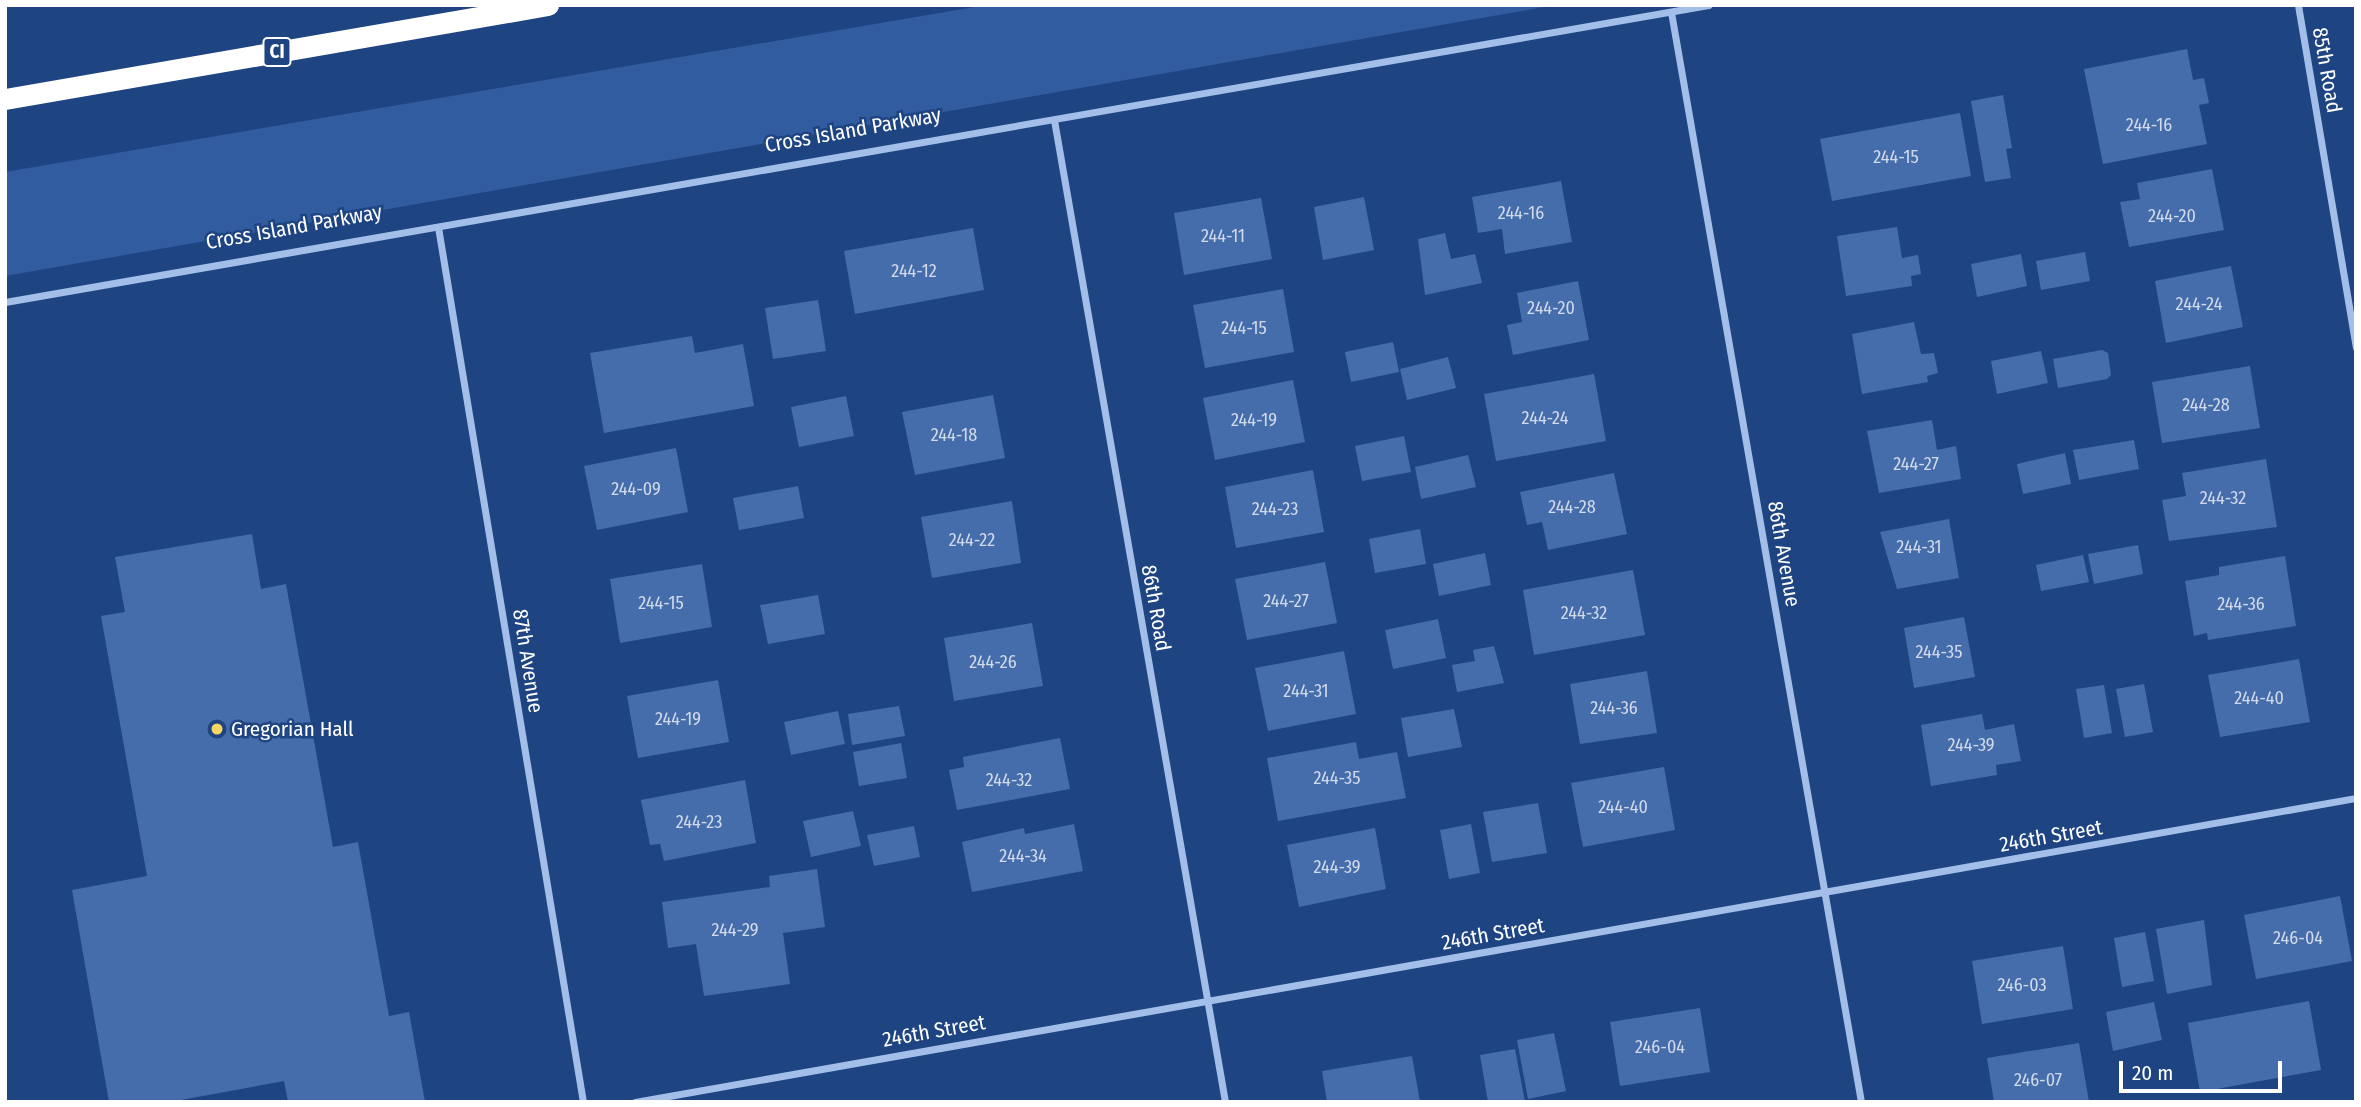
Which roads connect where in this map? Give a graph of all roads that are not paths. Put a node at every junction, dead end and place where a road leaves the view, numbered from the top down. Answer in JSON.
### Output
{"nodes":[{"id":1,"x":548,"y":5,"type":"edge"},
{"id":2,"x":1708,"y":5,"type":"edge"},
{"id":3,"x":2298,"y":5,"type":"edge"},
{"id":4,"x":1671,"y":12,"type":"junction"},
{"id":5,"x":5,"y":99,"type":"edge"},
{"id":6,"x":1054,"y":120,"type":"junction"},
{"id":7,"x":438,"y":227,"type":"junction"},
{"id":8,"x":5,"y":302,"type":"edge"},
{"id":9,"x":2356,"y":347,"type":"edge"},
{"id":10,"x":2356,"y":798,"type":"edge"},
{"id":11,"x":1825,"y":894,"type":"junction"},
{"id":12,"x":1206,"y":1000,"type":"junction"},
{"id":13,"x":583,"y":1102,"type":"edge"},
{"id":14,"x":635,"y":1102,"type":"edge"},
{"id":15,"x":1225,"y":1102,"type":"edge"},
{"id":16,"x":1861,"y":1102,"type":"edge"}],
"edges":[{"from":1,"to":5,"type":"highway","number":"CI"},
{"from":2,"to":4,"type":"street","name":"Cross Island Parkway"},
{"from":3,"to":9,"type":"street","name":"85th Road"},
{"from":4,"to":6,"type":"street","name":"Cross Island Parkway"},
{"from":4,"to":11,"type":"street","name":"86th Avenue"},
{"from":6,"to":7,"type":"street","name":"Cross Island Parkway"},
{"from":6,"to":12,"type":"street","name":"86th Road"},
{"from":7,"to":8,"type":"street","name":"Cross Island Parkway"},
{"from":7,"to":13,"type":"street","name":"87th Avenue"},
{"from":10,"to":11,"type":"street","name":"246th Street"},
{"from":11,"to":12,"type":"street","name":"246th Street"},
{"from":11,"to":16,"type":"street","name":"86th Avenue"},
{"from":12,"to":14,"type":"street","name":"246th Street"},
{"from":12,"to":15,"type":"street","name":"86th Road"}]}
